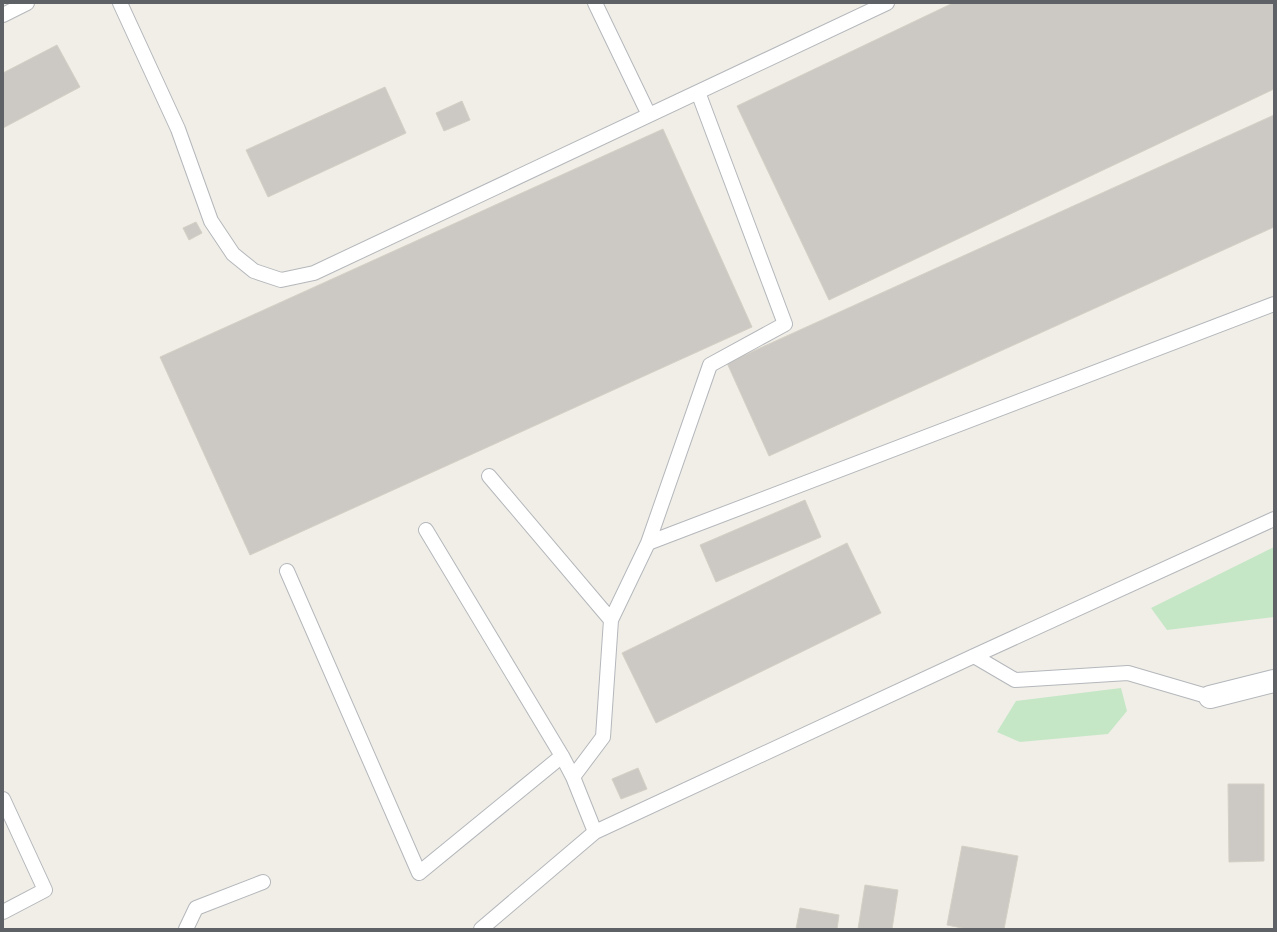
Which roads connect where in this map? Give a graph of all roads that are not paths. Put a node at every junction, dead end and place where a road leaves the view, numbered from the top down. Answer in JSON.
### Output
{"nodes":[{"id":1,"x":27,"y":3,"type":"edge"},
{"id":2,"x":120,"y":3,"type":"edge"},
{"id":3,"x":595,"y":3,"type":"edge"},
{"id":4,"x":887,"y":3,"type":"edge"},
{"id":5,"x":3,"y":15,"type":"edge"},
{"id":6,"x":698,"y":92,"type":"junction"},
{"id":7,"x":649,"y":115,"type":"junction"},
{"id":8,"x":1274,"y":304,"type":"edge"},
{"id":9,"x":489,"y":476,"type":"dead end"},
{"id":10,"x":1274,"y":519,"type":"edge"},
{"id":11,"x":426,"y":530,"type":"dead end"},
{"id":12,"x":648,"y":543,"type":"junction"},
{"id":13,"x":286,"y":571,"type":"dead end"},
{"id":14,"x":611,"y":620,"type":"junction"},
{"id":15,"x":974,"y":656,"type":"junction"},
{"id":16,"x":1274,"y":681,"type":"edge"},
{"id":17,"x":1210,"y":697,"type":"joint"},
{"id":18,"x":562,"y":756,"type":"junction"},
{"id":19,"x":573,"y":776,"type":"junction"},
{"id":20,"x":3,"y":799,"type":"edge"},
{"id":21,"x":595,"y":832,"type":"junction"},
{"id":22,"x":263,"y":882,"type":"dead end"},
{"id":23,"x":3,"y":912,"type":"edge"},
{"id":24,"x":186,"y":929,"type":"edge"},
{"id":25,"x":481,"y":929,"type":"edge"}],
"edges":[{"from":1,"to":5,"type":"lane"},
{"from":2,"to":7,"type":"lane"},
{"from":3,"to":7,"type":"lane"},
{"from":4,"to":6,"type":"lane"},
{"from":6,"to":7,"type":"lane"},
{"from":6,"to":12,"type":"lane"},
{"from":8,"to":12,"type":"lane"},
{"from":9,"to":14,"type":"lane"},
{"from":10,"to":15,"type":"lane"},
{"from":11,"to":18,"type":"lane"},
{"from":12,"to":14,"type":"lane"},
{"from":13,"to":18,"type":"lane"},
{"from":14,"to":19,"type":"lane"},
{"from":15,"to":17,"type":"lane"},
{"from":15,"to":21,"type":"lane"},
{"from":16,"to":17,"type":"street"},
{"from":18,"to":19,"type":"lane"},
{"from":19,"to":21,"type":"lane"},
{"from":20,"to":23,"type":"lane"},
{"from":21,"to":25,"type":"lane"},
{"from":22,"to":24,"type":"lane"}]}
